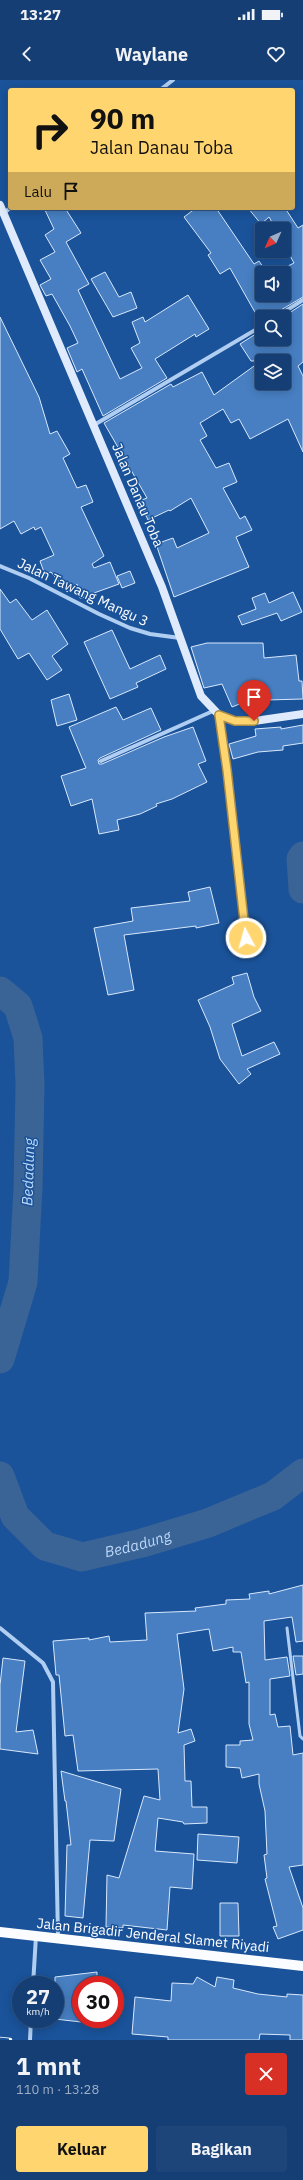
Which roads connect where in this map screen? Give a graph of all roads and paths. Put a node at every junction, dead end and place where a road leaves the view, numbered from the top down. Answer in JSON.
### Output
{"nodes":[{"id":1,"x":173,"y":80,"type":"edge"},
{"id":2,"x":163,"y":88,"type":"edge"},
{"id":3,"x":0,"y":205,"type":"edge"},
{"id":4,"x":7,"y":210,"type":"edge"},
{"id":5,"x":303,"y":300,"type":"edge"},
{"id":6,"x":287,"y":310,"type":"edge"},
{"id":7,"x":255,"y":330,"type":"edge"},
{"id":8,"x":94,"y":425,"type":"junction"},
{"id":9,"x":0,"y":566,"type":"edge"},
{"id":10,"x":181,"y":638,"type":"junction"},
{"id":11,"x":216,"y":713,"type":"junction"},
{"id":12,"x":303,"y":714,"type":"edge"},
{"id":13,"x":101,"y":761,"type":"dead end"},
{"id":14,"x":246,"y":938,"type":"dead end"},
{"id":15,"x":0,"y":1628,"type":"edge"},
{"id":16,"x":288,"y":1628,"type":"dead end"},
{"id":17,"x":303,"y":1738,"type":"edge"},
{"id":18,"x":0,"y":1932,"type":"edge"},
{"id":19,"x":36,"y":1936,"type":"junction"},
{"id":20,"x":58,"y":1938,"type":"junction"},
{"id":21,"x":303,"y":1966,"type":"edge"},
{"id":22,"x":34,"y":1976,"type":"edge"},
{"id":23,"x":31,"y":2028,"type":"edge"},
{"id":24,"x":30,"y":2040,"type":"edge"}],
"edges":[{"from":1,"to":2,"type":"street"},
{"from":3,"to":4,"type":"main road","name":"Jalan Danau Toba"},
{"from":4,"to":8,"type":"main road","name":"Jalan Danau Toba"},
{"from":5,"to":6,"type":"street"},
{"from":7,"to":8,"type":"street"},
{"from":8,"to":10,"type":"main road","name":"Jalan Danau Toba"},
{"from":9,"to":10,"type":"street","name":"Jalan Tawang Mangu 3"},
{"from":10,"to":11,"type":"main road","name":"Jalan Danau Toba"},
{"from":11,"to":12,"type":"main road"},
{"from":11,"to":13,"type":"street"},
{"from":11,"to":14,"type":"street"},
{"from":15,"to":20,"type":"street"},
{"from":16,"to":17,"type":"lane"},
{"from":18,"to":19,"type":"main road","name":"Jalan Brigadir Jenderal Slamet Riyadi"},
{"from":19,"to":20,"type":"main road","name":"Jalan Brigadir Jenderal Slamet Riyadi"},
{"from":19,"to":22,"type":"street"},
{"from":20,"to":21,"type":"main road","name":"Jalan Brigadir Jenderal Slamet Riyadi"},
{"from":23,"to":24,"type":"street"}]}
